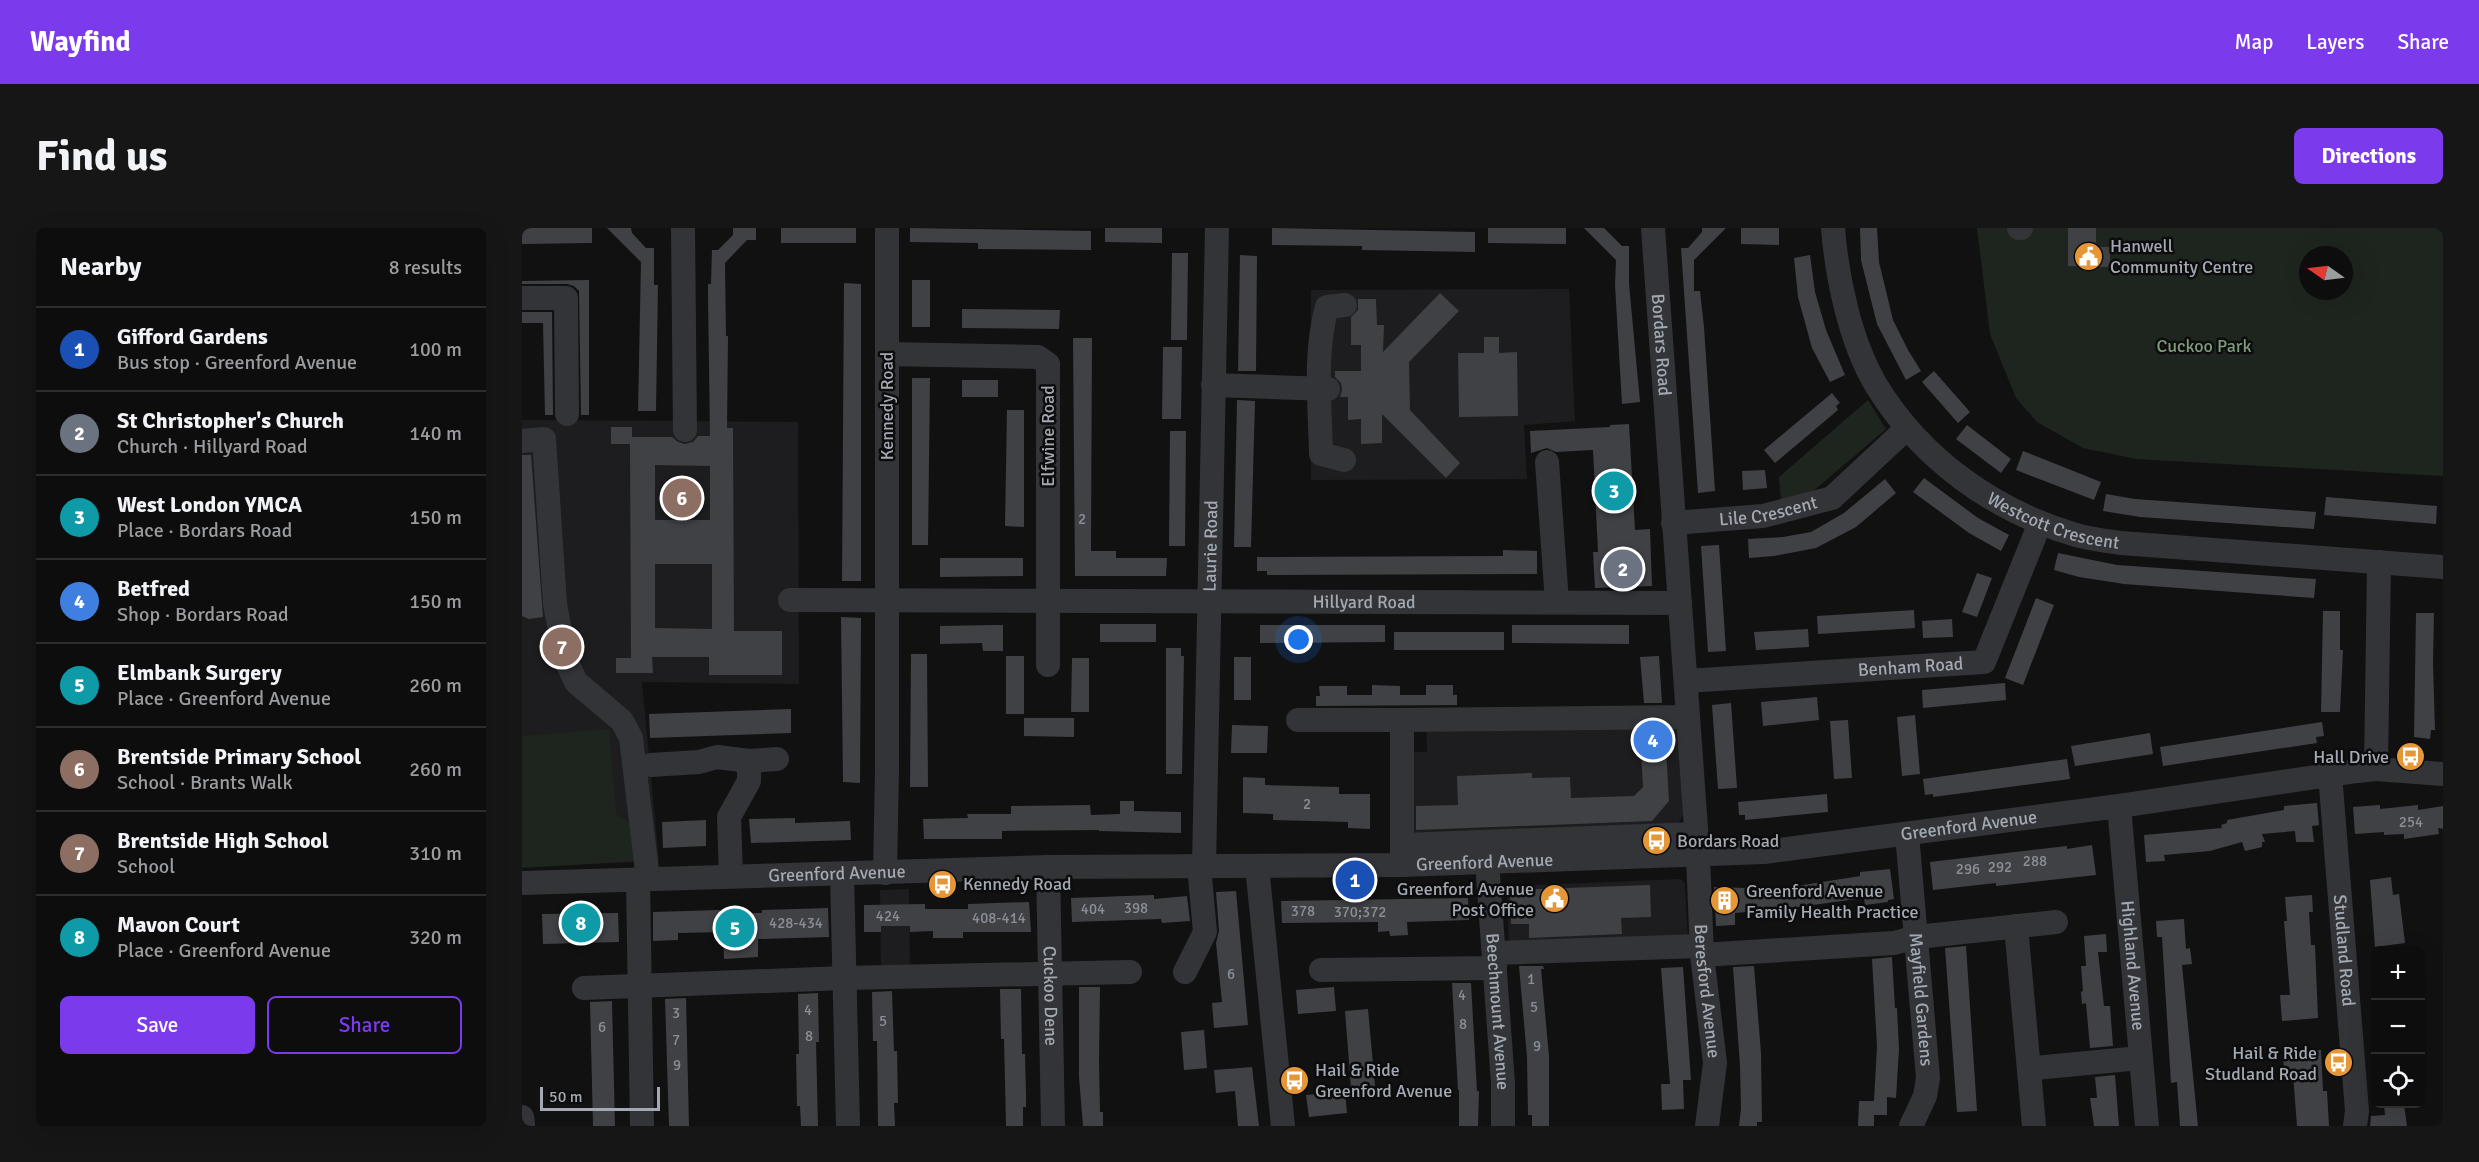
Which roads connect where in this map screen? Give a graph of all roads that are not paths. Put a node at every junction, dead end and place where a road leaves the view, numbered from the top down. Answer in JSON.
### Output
{"nodes":[{"id":1,"x":682,"y":228,"type":"edge"},
{"id":2,"x":887,"y":228,"type":"edge"},
{"id":3,"x":1217,"y":228,"type":"edge"},
{"id":4,"x":1653,"y":228,"type":"edge"},
{"id":5,"x":1833,"y":228,"type":"edge"},
{"id":6,"x":522,"y":298,"type":"edge"},
{"id":7,"x":1345,"y":305,"type":"dead end"},
{"id":8,"x":887,"y":354,"type":"junction"},
{"id":9,"x":1214,"y":385,"type":"junction"},
{"id":10,"x":1324,"y":389,"type":"junction"},
{"id":11,"x":567,"y":414,"type":"dead end"},
{"id":12,"x":685,"y":421,"type":"dead end"},
{"id":13,"x":1906,"y":429,"type":"junction"},
{"id":14,"x":522,"y":441,"type":"edge"},
{"id":15,"x":1344,"y":460,"type":"dead end"},
{"id":16,"x":1547,"y":462,"type":"dead end"},
{"id":17,"x":1673,"y":523,"type":"junction"},
{"id":18,"x":2040,"y":523,"type":"junction"},
{"id":19,"x":2379,"y":562,"type":"junction"},
{"id":20,"x":2443,"y":567,"type":"edge"},
{"id":21,"x":790,"y":600,"type":"dead end"},
{"id":22,"x":887,"y":600,"type":"junction"},
{"id":23,"x":1049,"y":601,"type":"junction"},
{"id":24,"x":1209,"y":601,"type":"junction"},
{"id":25,"x":1557,"y":603,"type":"junction"},
{"id":26,"x":1680,"y":603,"type":"junction"},
{"id":27,"x":1048,"y":665,"type":"dead end"},
{"id":28,"x":1686,"y":681,"type":"junction"},
{"id":29,"x":1688,"y":717,"type":"junction"},
{"id":30,"x":1298,"y":720,"type":"dead end"},
{"id":31,"x":1402,"y":720,"type":"junction"},
{"id":32,"x":777,"y":759,"type":"dead end"},
{"id":33,"x":749,"y":761,"type":"junction"},
{"id":34,"x":651,"y":765,"type":"dead end"},
{"id":35,"x":2376,"y":770,"type":"junction"},
{"id":36,"x":2330,"y":774,"type":"junction"},
{"id":37,"x":2443,"y":774,"type":"edge"},
{"id":38,"x":2119,"y":806,"type":"junction"},
{"id":39,"x":1907,"y":834,"type":"junction"},
{"id":40,"x":1697,"y":845,"type":"junction"},
{"id":41,"x":1402,"y":855,"type":"junction"},
{"id":42,"x":1487,"y":862,"type":"junction"},
{"id":43,"x":1202,"y":866,"type":"junction"},
{"id":44,"x":1257,"y":866,"type":"junction"},
{"id":45,"x":1048,"y":867,"type":"junction"},
{"id":46,"x":885,"y":873,"type":"junction"},
{"id":47,"x":842,"y":874,"type":"junction"},
{"id":48,"x":731,"y":876,"type":"junction"},
{"id":49,"x":643,"y":879,"type":"junction"},
{"id":50,"x":522,"y":883,"type":"edge"},
{"id":51,"x":2056,"y":922,"type":"dead end"},
{"id":52,"x":2016,"y":926,"type":"junction"},
{"id":53,"x":1917,"y":938,"type":"junction"},
{"id":54,"x":1701,"y":951,"type":"junction"},
{"id":55,"x":1495,"y":960,"type":"junction"},
{"id":56,"x":1321,"y":970,"type":"dead end"},
{"id":57,"x":1130,"y":972,"type":"dead end"},
{"id":58,"x":1185,"y":972,"type":"dead end"},
{"id":59,"x":1050,"y":974,"type":"junction"},
{"id":60,"x":844,"y":978,"type":"junction"},
{"id":61,"x":639,"y":987,"type":"junction"},
{"id":62,"x":584,"y":988,"type":"dead end"},
{"id":63,"x":2140,"y":1058,"type":"junction"},
{"id":64,"x":2035,"y":1068,"type":"dead end"},
{"id":65,"x":522,"y":1117,"type":"edge"},
{"id":66,"x":523,"y":1124,"type":"edge"},
{"id":67,"x":642,"y":1126,"type":"edge"},
{"id":68,"x":848,"y":1126,"type":"edge"},
{"id":69,"x":1053,"y":1126,"type":"edge"},
{"id":70,"x":1283,"y":1126,"type":"edge"},
{"id":71,"x":1503,"y":1126,"type":"edge"},
{"id":72,"x":1707,"y":1126,"type":"edge"},
{"id":73,"x":1911,"y":1126,"type":"edge"},
{"id":74,"x":2034,"y":1126,"type":"edge"},
{"id":75,"x":2147,"y":1126,"type":"edge"},
{"id":76,"x":2355,"y":1126,"type":"edge"}],
"edges":[{"from":1,"to":12,"type":"street"},
{"from":2,"to":8,"type":"street","name":"Kennedy Road"},
{"from":3,"to":9,"type":"street","name":"Laurie Road"},
{"from":4,"to":17,"type":"street","name":"Bordars Road"},
{"from":5,"to":13,"type":"street","name":"Westcott Crescent"},
{"from":6,"to":11,"type":"street"},
{"from":7,"to":10,"type":"street"},
{"from":8,"to":22,"type":"street","name":"Kennedy Road"},
{"from":8,"to":23,"type":"street","name":"Elfwine Road"},
{"from":9,"to":10,"type":"street"},
{"from":9,"to":24,"type":"street","name":"Laurie Road"},
{"from":10,"to":15,"type":"street"},
{"from":13,"to":17,"type":"street","name":"Lile Crescent"},
{"from":13,"to":18,"type":"street","name":"Westcott Crescent"},
{"from":14,"to":49,"type":"street"},
{"from":16,"to":25,"type":"street"},
{"from":17,"to":26,"type":"street","name":"Bordars Road"},
{"from":18,"to":19,"type":"street","name":"Westcott Crescent"},
{"from":18,"to":28,"type":"street","name":"Benham Road"},
{"from":19,"to":20,"type":"street","name":"Westcott Crescent"},
{"from":19,"to":35,"type":"street"},
{"from":21,"to":22,"type":"street","name":"Hillyard Road"},
{"from":22,"to":23,"type":"street","name":"Hillyard Road"},
{"from":22,"to":46,"type":"street","name":"Kennedy Road"},
{"from":23,"to":24,"type":"street","name":"Hillyard Road"},
{"from":23,"to":27,"type":"street"},
{"from":24,"to":25,"type":"street","name":"Hillyard Road"},
{"from":24,"to":43,"type":"street","name":"Laurie Road"},
{"from":25,"to":26,"type":"street","name":"Hillyard Road"},
{"from":26,"to":28,"type":"street","name":"Bordars Road"},
{"from":28,"to":29,"type":"street","name":"Bordars Road"},
{"from":29,"to":31,"type":"street"},
{"from":29,"to":40,"type":"street","name":"Bordars Road"},
{"from":30,"to":31,"type":"street"},
{"from":31,"to":41,"type":"street"},
{"from":32,"to":33,"type":"street"},
{"from":33,"to":34,"type":"street"},
{"from":33,"to":48,"type":"street"},
{"from":35,"to":36,"type":"street","name":"Greenford Avenue"},
{"from":35,"to":37,"type":"street","name":"Greenford Avenue"},
{"from":36,"to":38,"type":"street","name":"Greenford Avenue"},
{"from":36,"to":76,"type":"street","name":"Studland Road"},
{"from":38,"to":39,"type":"street","name":"Greenford Avenue"},
{"from":38,"to":63,"type":"street","name":"Highland Avenue"},
{"from":39,"to":40,"type":"street","name":"Greenford Avenue"},
{"from":39,"to":53,"type":"street","name":"Mayfield Gardens"},
{"from":40,"to":41,"type":"street"},
{"from":40,"to":42,"type":"street","name":"Greenford Avenue"},
{"from":40,"to":54,"type":"street","name":"Beresford Avenue"},
{"from":41,"to":42,"type":"street","name":"Greenford Avenue"},
{"from":41,"to":44,"type":"street","name":"Greenford Avenue"},
{"from":42,"to":55,"type":"street","name":"Beechmount Avenue"},
{"from":43,"to":44,"type":"street","name":"Greenford Avenue"},
{"from":43,"to":45,"type":"street","name":"Greenford Avenue"},
{"from":43,"to":58,"type":"street","name":"Laurie Road"},
{"from":44,"to":70,"type":"street"},
{"from":45,"to":46,"type":"street","name":"Greenford Avenue"},
{"from":45,"to":59,"type":"street","name":"Cuckoo Dene"},
{"from":46,"to":47,"type":"street","name":"Greenford Avenue"},
{"from":47,"to":48,"type":"street","name":"Greenford Avenue"},
{"from":47,"to":60,"type":"street"},
{"from":48,"to":49,"type":"street","name":"Greenford Avenue"},
{"from":49,"to":50,"type":"street","name":"Greenford Avenue"},
{"from":49,"to":61,"type":"street"},
{"from":51,"to":52,"type":"street"},
{"from":52,"to":53,"type":"street"},
{"from":52,"to":74,"type":"street"},
{"from":53,"to":54,"type":"street"},
{"from":53,"to":73,"type":"street","name":"Mayfield Gardens"},
{"from":54,"to":55,"type":"street"},
{"from":54,"to":72,"type":"street","name":"Beresford Avenue"},
{"from":55,"to":56,"type":"street"},
{"from":55,"to":71,"type":"street","name":"Beechmount Avenue"},
{"from":57,"to":59,"type":"street"},
{"from":59,"to":60,"type":"street"},
{"from":59,"to":69,"type":"street","name":"Cuckoo Dene"},
{"from":60,"to":61,"type":"street"},
{"from":60,"to":68,"type":"street"},
{"from":61,"to":62,"type":"street"},
{"from":61,"to":67,"type":"street"},
{"from":63,"to":64,"type":"street"},
{"from":63,"to":75,"type":"street","name":"Highland Avenue"},
{"from":65,"to":66,"type":"street"}]}
